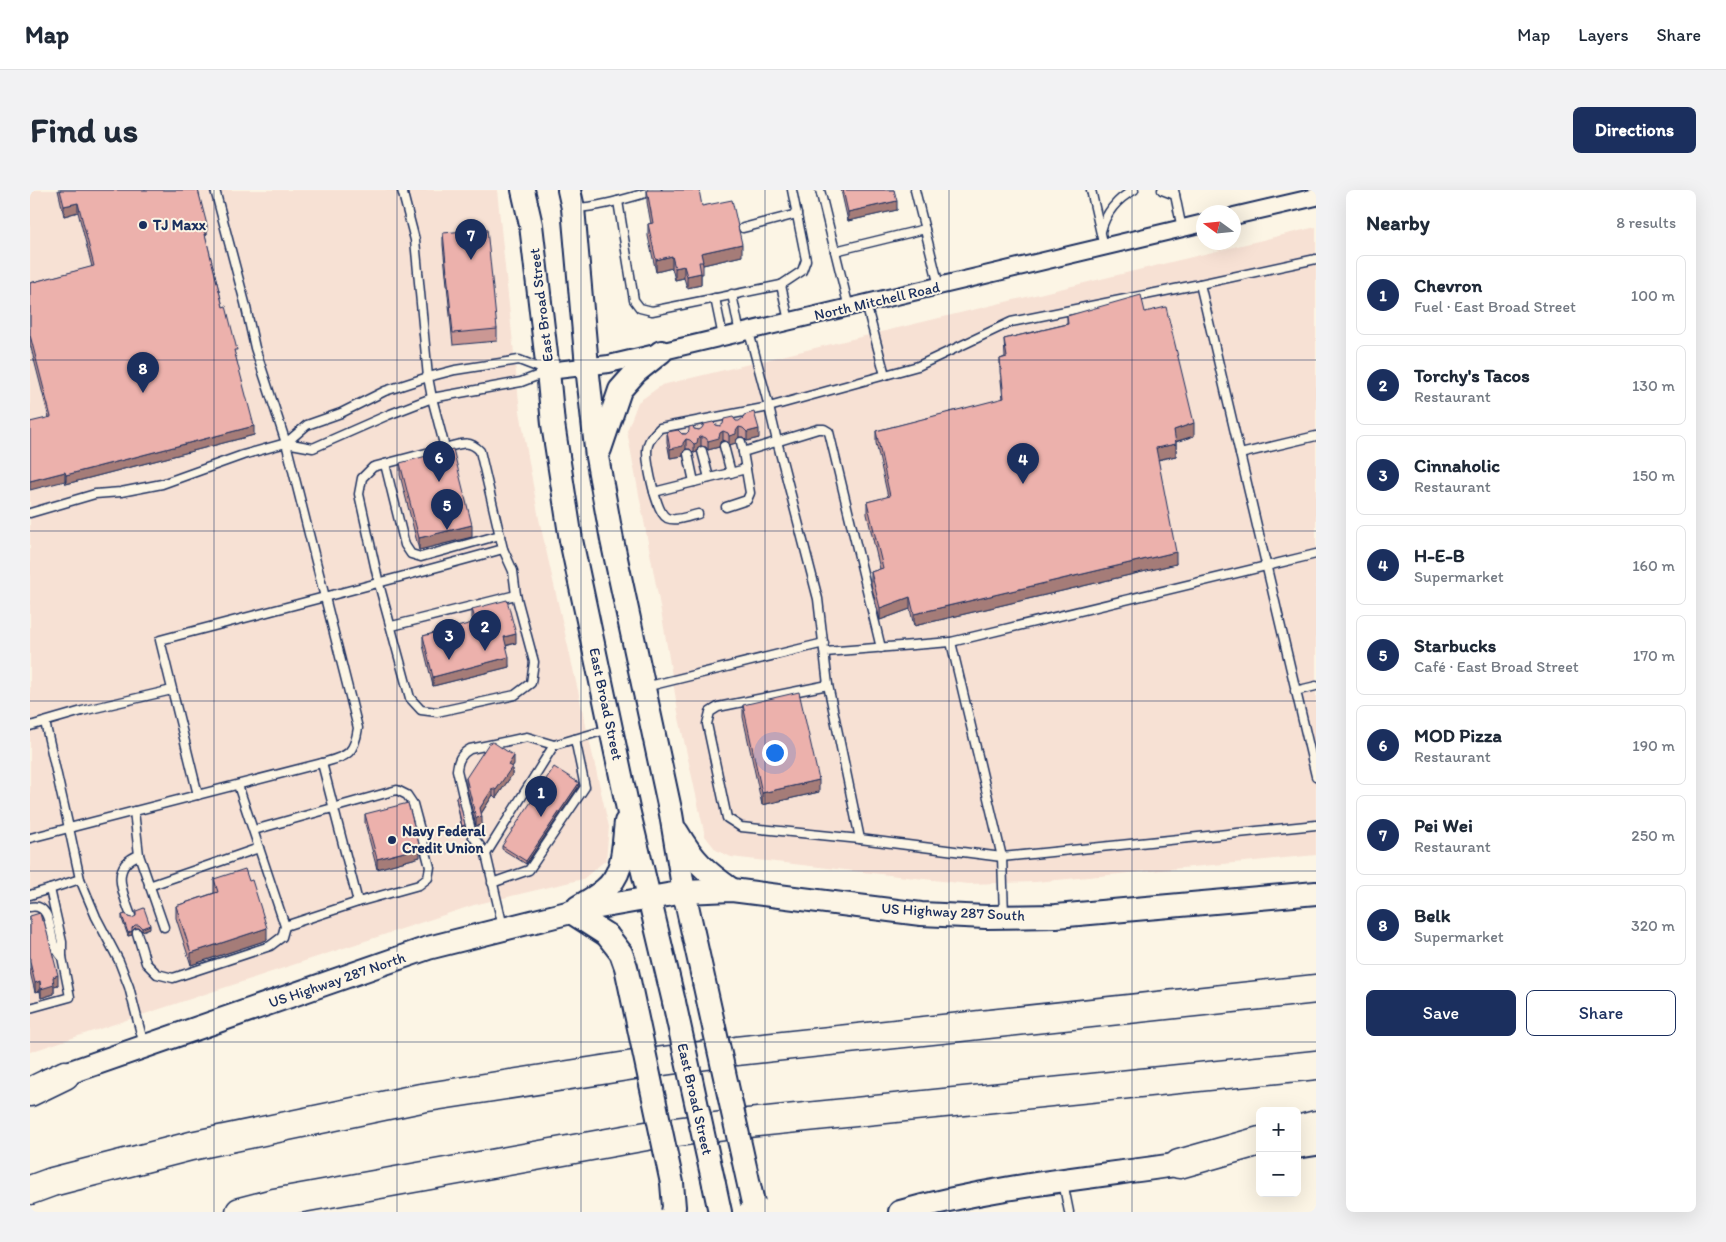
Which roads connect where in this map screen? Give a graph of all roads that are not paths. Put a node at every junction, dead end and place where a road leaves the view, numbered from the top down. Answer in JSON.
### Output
{"nodes":[{"id":1,"x":215,"y":190,"type":"edge"},
{"id":2,"x":402,"y":190,"type":"edge"},
{"id":3,"x":523,"y":190,"type":"edge"},
{"id":4,"x":657,"y":190,"type":"edge"},
{"id":5,"x":792,"y":190,"type":"edge"},
{"id":6,"x":820,"y":190,"type":"edge"},
{"id":7,"x":916,"y":190,"type":"edge"},
{"id":8,"x":1091,"y":190,"type":"edge"},
{"id":9,"x":1134,"y":190,"type":"edge"},
{"id":10,"x":1162,"y":190,"type":"edge"},
{"id":11,"x":638,"y":192,"type":"edge"},
{"id":12,"x":1175,"y":192,"type":"edge"},
{"id":13,"x":1316,"y":196,"type":"edge"},
{"id":14,"x":571,"y":199,"type":"edge"},
{"id":15,"x":618,"y":201,"type":"junction"},
{"id":16,"x":797,"y":214,"type":"junction"},
{"id":17,"x":1241,"y":214,"type":"edge"},
{"id":18,"x":1196,"y":226,"type":"edge"},
{"id":19,"x":744,"y":228,"type":"dead end"},
{"id":20,"x":925,"y":229,"type":"junction"},
{"id":21,"x":1182,"y":229,"type":"junction"},
{"id":22,"x":1102,"y":240,"type":"junction"},
{"id":23,"x":835,"y":252,"type":"junction"},
{"id":24,"x":1316,"y":259,"type":"edge"},
{"id":25,"x":1200,"y":284,"type":"junction"},
{"id":26,"x":781,"y":285,"type":"junction"},
{"id":27,"x":939,"y":286,"type":"junction"},
{"id":28,"x":732,"y":294,"type":"junction"},
{"id":29,"x":715,"y":298,"type":"junction"},
{"id":30,"x":866,"y":304,"type":"junction"},
{"id":31,"x":849,"y":308,"type":"junction"},
{"id":32,"x":789,"y":322,"type":"junction"},
{"id":33,"x":744,"y":333,"type":"junction"},
{"id":34,"x":723,"y":338,"type":"junction"},
{"id":35,"x":661,"y":352,"type":"junction"},
{"id":36,"x":586,"y":366,"type":"junction"},
{"id":37,"x":548,"y":371,"type":"junction"},
{"id":38,"x":885,"y":375,"type":"junction"},
{"id":39,"x":428,"y":378,"type":"junction"},
{"id":40,"x":432,"y":398,"type":"junction"},
{"id":41,"x":769,"y":407,"type":"junction"},
{"id":42,"x":1316,"y":436,"type":"edge"},
{"id":43,"x":776,"y":441,"type":"junction"},
{"id":44,"x":741,"y":442,"type":"dead end"},
{"id":45,"x":286,"y":443,"type":"junction"},
{"id":46,"x":724,"y":446,"type":"dead end"},
{"id":47,"x":445,"y":448,"type":"junction"},
{"id":48,"x":702,"y":451,"type":"dead end"},
{"id":49,"x":743,"y":452,"type":"junction"},
{"id":50,"x":688,"y":454,"type":"dead end"},
{"id":51,"x":1240,"y":454,"type":"junction"},
{"id":52,"x":597,"y":457,"type":"junction"},
{"id":53,"x":385,"y":464,"type":"junction"},
{"id":54,"x":746,"y":469,"type":"junction"},
{"id":55,"x":731,"y":473,"type":"junction"},
{"id":56,"x":710,"y":478,"type":"junction"},
{"id":57,"x":694,"y":482,"type":"junction"},
{"id":58,"x":654,"y":492,"type":"junction"},
{"id":59,"x":726,"y":507,"type":"dead end"},
{"id":60,"x":30,"y":513,"type":"edge"},
{"id":61,"x":698,"y":514,"type":"dead end"},
{"id":62,"x":500,"y":535,"type":"junction"},
{"id":63,"x":504,"y":549,"type":"junction"},
{"id":64,"x":1316,"y":554,"type":"edge"},
{"id":65,"x":1266,"y":565,"type":"junction"},
{"id":66,"x":379,"y":584,"type":"junction"},
{"id":67,"x":516,"y":595,"type":"junction"},
{"id":68,"x":326,"y":596,"type":"junction"},
{"id":69,"x":392,"y":626,"type":"junction"},
{"id":70,"x":951,"y":642,"type":"junction"},
{"id":71,"x":824,"y":643,"type":"junction"},
{"id":72,"x":881,"y":648,"type":"junction"},
{"id":73,"x":825,"y":652,"type":"junction"},
{"id":74,"x":828,"y":685,"type":"junction"},
{"id":75,"x":1316,"y":686,"type":"edge"},
{"id":76,"x":644,"y":687,"type":"junction"},
{"id":77,"x":172,"y":690,"type":"junction"},
{"id":78,"x":1295,"y":691,"type":"junction"},
{"id":79,"x":44,"y":722,"type":"junction"},
{"id":80,"x":30,"y":726,"type":"edge"},
{"id":81,"x":612,"y":729,"type":"junction"},
{"id":82,"x":575,"y":739,"type":"junction"},
{"id":83,"x":554,"y":745,"type":"junction"},
{"id":84,"x":322,"y":763,"type":"junction"},
{"id":85,"x":1316,"y":776,"type":"edge"},
{"id":86,"x":238,"y":785,"type":"junction"},
{"id":87,"x":198,"y":795,"type":"junction"},
{"id":88,"x":334,"y":807,"type":"junction"},
{"id":89,"x":628,"y":808,"type":"junction"},
{"id":90,"x":134,"y":812,"type":"junction"},
{"id":91,"x":672,"y":824,"type":"junction"},
{"id":92,"x":1316,"y":825,"type":"edge"},
{"id":93,"x":70,"y":828,"type":"junction"},
{"id":94,"x":254,"y":830,"type":"junction"},
{"id":95,"x":30,"y":838,"type":"edge"},
{"id":96,"x":860,"y":840,"type":"junction"},
{"id":97,"x":259,"y":848,"type":"junction"},
{"id":98,"x":139,"y":854,"type":"junction"},
{"id":99,"x":486,"y":854,"type":"junction"},
{"id":100,"x":1002,"y":858,"type":"junction"},
{"id":101,"x":80,"y":880,"type":"junction"},
{"id":102,"x":492,"y":882,"type":"junction"},
{"id":103,"x":149,"y":886,"type":"junction"},
{"id":104,"x":50,"y":889,"type":"junction"},
{"id":105,"x":732,"y":890,"type":"junction"},
{"id":106,"x":684,"y":892,"type":"junction"},
{"id":107,"x":1316,"y":893,"type":"edge"},
{"id":108,"x":30,"y":895,"type":"edge"},
{"id":109,"x":650,"y":899,"type":"junction"},
{"id":110,"x":358,"y":902,"type":"junction"},
{"id":111,"x":30,"y":907,"type":"edge"},
{"id":112,"x":571,"y":912,"type":"junction"},
{"id":113,"x":131,"y":916,"type":"edge"},
{"id":114,"x":1004,"y":917,"type":"junction"},
{"id":115,"x":285,"y":926,"type":"junction"},
{"id":116,"x":164,"y":927,"type":"dead end"},
{"id":117,"x":504,"y":929,"type":"junction"},
{"id":118,"x":137,"y":933,"type":"dead end"},
{"id":119,"x":62,"y":957,"type":"junction"},
{"id":120,"x":1316,"y":989,"type":"edge"},
{"id":121,"x":30,"y":1008,"type":"edge"},
{"id":122,"x":145,"y":1047,"type":"junction"},
{"id":123,"x":1316,"y":1065,"type":"edge"},
{"id":124,"x":65,"y":1075,"type":"junction"},
{"id":125,"x":30,"y":1086,"type":"edge"},
{"id":126,"x":30,"y":1092,"type":"edge"},
{"id":127,"x":1316,"y":1125,"type":"edge"},
{"id":128,"x":1301,"y":1129,"type":"edge"},
{"id":129,"x":1256,"y":1142,"type":"edge"},
{"id":130,"x":1316,"y":1144,"type":"edge"},
{"id":131,"x":1301,"y":1146,"type":"edge"},
{"id":132,"x":1256,"y":1153,"type":"edge"},
{"id":133,"x":1179,"y":1164,"type":"junction"},
{"id":134,"x":1062,"y":1180,"type":"junction"},
{"id":135,"x":30,"y":1190,"type":"edge"},
{"id":136,"x":754,"y":1208,"type":"edge"},
{"id":137,"x":240,"y":1212,"type":"edge"},
{"id":138,"x":673,"y":1212,"type":"edge"},
{"id":139,"x":720,"y":1212,"type":"edge"},
{"id":140,"x":900,"y":1212,"type":"edge"},
{"id":141,"x":1069,"y":1212,"type":"edge"}],
"edges":[{"from":1,"to":45,"type":"lane"},
{"from":2,"to":39,"type":"lane"},
{"from":3,"to":37,"type":"main road","name":"East Broad Street"},
{"from":4,"to":11,"type":"lane"},
{"from":5,"to":16,"type":"lane"},
{"from":6,"to":23,"type":"lane"},
{"from":7,"to":20,"type":"lane"},
{"from":8,"to":22,"type":"lane"},
{"from":9,"to":22,"type":"lane"},
{"from":10,"to":12,"type":"lane"},
{"from":11,"to":15,"type":"lane"},
{"from":12,"to":21,"type":"lane"},
{"from":13,"to":17,"type":"street"},
{"from":14,"to":15,"type":"lane"},
{"from":14,"to":36,"type":"main road"},
{"from":15,"to":29,"type":"lane"},
{"from":16,"to":19,"type":"lane"},
{"from":16,"to":26,"type":"lane"},
{"from":18,"to":21,"type":"street","name":"North Mitchell Road"},
{"from":20,"to":23,"type":"lane"},
{"from":20,"to":27,"type":"lane"},
{"from":21,"to":22,"type":"street","name":"North Mitchell Road"},
{"from":22,"to":27,"type":"street","name":"North Mitchell Road"},
{"from":23,"to":31,"type":"lane"},
{"from":24,"to":25,"type":"lane"},
{"from":25,"to":38,"type":"lane"},
{"from":25,"to":51,"type":"lane"},
{"from":26,"to":28,"type":"lane"},
{"from":26,"to":32,"type":"lane"},
{"from":27,"to":30,"type":"street","name":"North Mitchell Road"},
{"from":28,"to":29,"type":"lane"},
{"from":28,"to":33,"type":"lane"},
{"from":29,"to":34,"type":"lane"},
{"from":30,"to":31,"type":"street","name":"North Mitchell Road"},
{"from":30,"to":38,"type":"lane"},
{"from":31,"to":32,"type":"street","name":"North Mitchell Road"},
{"from":32,"to":33,"type":"street","name":"North Mitchell Road"},
{"from":33,"to":34,"type":"street","name":"North Mitchell Road"},
{"from":33,"to":41,"type":"lane"},
{"from":34,"to":35,"type":"street","name":"North Mitchell Road"},
{"from":35,"to":36,"type":"street","name":"North Mitchell Road"},
{"from":35,"to":52,"type":"main road"},
{"from":36,"to":37,"type":"street","name":"North Mitchell Road"},
{"from":36,"to":52,"type":"main road"},
{"from":37,"to":39,"type":"lane"},
{"from":37,"to":40,"type":"lane"},
{"from":37,"to":81,"type":"main road","name":"East Broad Street"},
{"from":38,"to":41,"type":"lane"},
{"from":39,"to":40,"type":"lane"},
{"from":39,"to":45,"type":"lane"},
{"from":40,"to":45,"type":"lane"},
{"from":40,"to":47,"type":"lane"},
{"from":41,"to":43,"type":"lane"},
{"from":41,"to":58,"type":"lane"},
{"from":42,"to":51,"type":"lane"},
{"from":43,"to":49,"type":"lane"},
{"from":43,"to":71,"type":"lane"},
{"from":43,"to":72,"type":"lane"},
{"from":44,"to":49,"type":"lane"},
{"from":45,"to":60,"type":"lane"},
{"from":45,"to":68,"type":"lane"},
{"from":46,"to":55,"type":"lane"},
{"from":47,"to":53,"type":"lane"},
{"from":47,"to":62,"type":"lane"},
{"from":48,"to":56,"type":"lane"},
{"from":49,"to":54,"type":"lane"},
{"from":50,"to":57,"type":"lane"},
{"from":51,"to":65,"type":"lane"},
{"from":52,"to":76,"type":"main road"},
{"from":53,"to":62,"type":"lane"},
{"from":53,"to":66,"type":"lane"},
{"from":54,"to":55,"type":"lane"},
{"from":54,"to":59,"type":"lane"},
{"from":55,"to":56,"type":"lane"},
{"from":56,"to":57,"type":"lane"},
{"from":57,"to":58,"type":"lane"},
{"from":58,"to":61,"type":"lane"},
{"from":62,"to":63,"type":"lane"},
{"from":63,"to":66,"type":"lane"},
{"from":63,"to":67,"type":"lane"},
{"from":64,"to":65,"type":"lane"},
{"from":65,"to":70,"type":"lane"},
{"from":65,"to":78,"type":"lane"},
{"from":66,"to":68,"type":"lane"},
{"from":66,"to":69,"type":"lane"},
{"from":67,"to":69,"type":"lane"},
{"from":67,"to":69,"type":"lane"},
{"from":68,"to":77,"type":"lane"},
{"from":68,"to":84,"type":"lane"},
{"from":70,"to":72,"type":"lane"},
{"from":70,"to":100,"type":"lane"},
{"from":71,"to":73,"type":"lane"},
{"from":71,"to":76,"type":"lane"},
{"from":72,"to":73,"type":"lane"},
{"from":73,"to":74,"type":"lane"},
{"from":74,"to":96,"type":"lane"},
{"from":74,"to":96,"type":"lane"},
{"from":75,"to":78,"type":"lane"},
{"from":76,"to":91,"type":"main road"},
{"from":77,"to":79,"type":"lane"},
{"from":77,"to":87,"type":"lane"},
{"from":78,"to":85,"type":"lane"},
{"from":79,"to":80,"type":"lane"},
{"from":79,"to":93,"type":"lane"},
{"from":81,"to":82,"type":"lane"},
{"from":81,"to":89,"type":"main road","name":"East Broad Street"},
{"from":82,"to":83,"type":"lane"},
{"from":82,"to":102,"type":"lane"},
{"from":83,"to":99,"type":"lane"},
{"from":83,"to":99,"type":"lane"},
{"from":84,"to":86,"type":"lane"},
{"from":84,"to":88,"type":"lane"},
{"from":86,"to":87,"type":"lane"},
{"from":86,"to":94,"type":"lane"},
{"from":87,"to":90,"type":"lane"},
{"from":88,"to":94,"type":"lane"},
{"from":88,"to":110,"type":"lane"},
{"from":88,"to":110,"type":"lane"},
{"from":89,"to":109,"type":"main road","name":"East Broad Street"},
{"from":89,"to":112,"type":"main road"},
{"from":90,"to":93,"type":"lane"},
{"from":90,"to":98,"type":"lane"},
{"from":91,"to":105,"type":"main road"},
{"from":91,"to":106,"type":"main road"},
{"from":92,"to":100,"type":"lane"},
{"from":93,"to":95,"type":"lane"},
{"from":93,"to":101,"type":"lane"},
{"from":94,"to":97,"type":"lane"},
{"from":96,"to":100,"type":"lane"},
{"from":97,"to":103,"type":"lane"},
{"from":97,"to":115,"type":"lane"},
{"from":98,"to":103,"type":"lane"},
{"from":98,"to":113,"type":"lane"},
{"from":99,"to":102,"type":"lane"},
{"from":100,"to":114,"type":"lane"},
{"from":101,"to":104,"type":"lane"},
{"from":101,"to":122,"type":"lane"},
{"from":102,"to":117,"type":"lane"},
{"from":103,"to":116,"type":"lane"},
{"from":104,"to":108,"type":"lane"},
{"from":104,"to":119,"type":"lane"},
{"from":105,"to":106,"type":"main road","name":"US Highway 287 South"},
{"from":105,"to":114,"type":"main road","name":"US Highway 287 South"},
{"from":106,"to":109,"type":"main road","name":"US Highway 287 South"},
{"from":106,"to":136,"type":"main road","bridge":true},
{"from":107,"to":114,"type":"main road","name":"US Highway 287 South"},
{"from":109,"to":112,"type":"main road","name":"US Highway 287 North"},
{"from":109,"to":139,"type":"main road","name":"East Broad Street","bridge":true},
{"from":110,"to":115,"type":"lane"},
{"from":111,"to":119,"type":"lane"},
{"from":112,"to":117,"type":"main road","name":"US Highway 287 North"},
{"from":112,"to":138,"type":"main road","bridge":true},
{"from":115,"to":118,"type":"lane"},
{"from":117,"to":122,"type":"main road","name":"US Highway 287 North"},
{"from":119,"to":121,"type":"lane"},
{"from":120,"to":135,"type":"highway"},
{"from":122,"to":124,"type":"main road","name":"US Highway 287 North"},
{"from":123,"to":137,"type":"highway"},
{"from":124,"to":125,"type":"main road","name":"US Highway 287 North"},
{"from":124,"to":126,"type":"highway"},
{"from":127,"to":128,"type":"highway"},
{"from":129,"to":133,"type":"highway"},
{"from":130,"to":131,"type":"main road"},
{"from":132,"to":133,"type":"main road"},
{"from":133,"to":134,"type":"main road"},
{"from":134,"to":140,"type":"main road"},
{"from":134,"to":141,"type":"lane"}]}
